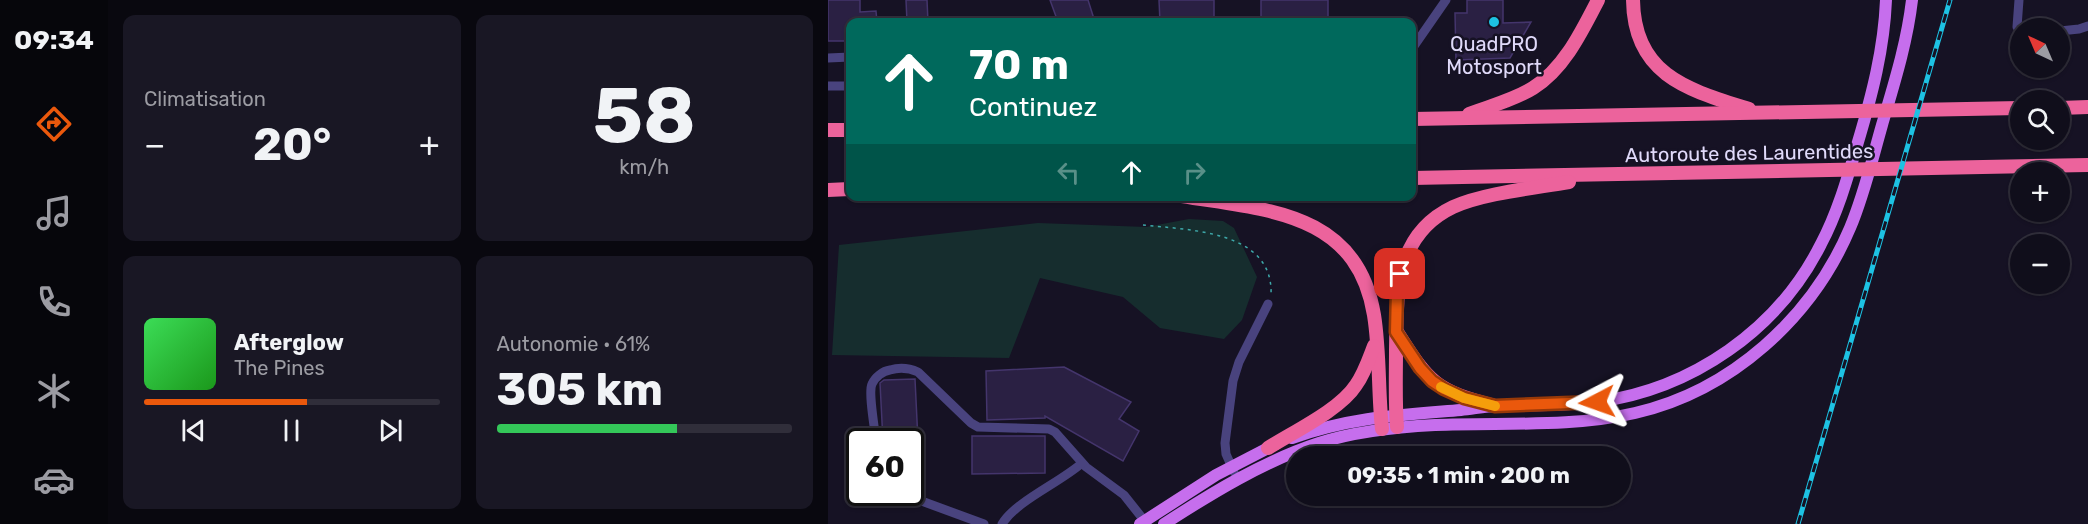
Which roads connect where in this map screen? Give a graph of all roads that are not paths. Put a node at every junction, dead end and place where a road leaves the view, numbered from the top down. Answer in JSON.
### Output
{"nodes":[{"id":1,"x":1446,"y":0,"type":"edge"},
{"id":2,"x":1598,"y":0,"type":"edge"},
{"id":3,"x":1633,"y":0,"type":"edge"},
{"id":4,"x":1886,"y":0,"type":"edge"},
{"id":5,"x":1912,"y":0,"type":"edge"},
{"id":6,"x":2019,"y":0,"type":"edge"},
{"id":7,"x":2018,"y":18,"type":"edge"},
{"id":8,"x":2088,"y":26,"type":"edge"},
{"id":9,"x":2070,"y":30,"type":"edge"},
{"id":10,"x":1416,"y":43,"type":"edge"},
{"id":11,"x":846,"y":57,"type":"edge"},
{"id":12,"x":828,"y":58,"type":"edge"},
{"id":13,"x":828,"y":86,"type":"edge"},
{"id":14,"x":846,"y":86,"type":"edge"},
{"id":15,"x":2088,"y":107,"type":"edge"},
{"id":16,"x":2010,"y":108,"type":"edge"},
{"id":17,"x":2070,"y":108,"type":"edge"},
{"id":18,"x":1760,"y":113,"type":"junction"},
{"id":19,"x":1416,"y":118,"type":"edge"},
{"id":20,"x":1459,"y":118,"type":"junction"},
{"id":21,"x":828,"y":130,"type":"edge"},
{"id":22,"x":846,"y":130,"type":"edge"},
{"id":23,"x":2088,"y":165,"type":"edge"},
{"id":24,"x":1610,"y":175,"type":"junction"},
{"id":25,"x":1416,"y":178,"type":"edge"},
{"id":26,"x":846,"y":189,"type":"edge"},
{"id":27,"x":828,"y":190,"type":"edge"},
{"id":28,"x":1216,"y":201,"type":"edge"},
{"id":29,"x":1269,"y":304,"type":"road end"},
{"id":30,"x":1396,"y":332,"type":"junction"},
{"id":31,"x":1376,"y":342,"type":"junction"},
{"id":32,"x":1495,"y":406,"type":"junction"},
{"id":33,"x":1397,"y":421,"type":"junction"},
{"id":34,"x":1382,"y":423,"type":"junction"},
{"id":35,"x":875,"y":428,"type":"edge"},
{"id":36,"x":1268,"y":448,"type":"junction"},
{"id":37,"x":1083,"y":463,"type":"junction"},
{"id":38,"x":1231,"y":466,"type":"junction"},
{"id":39,"x":1238,"y":480,"type":"junction"},
{"id":40,"x":924,"y":502,"type":"edge"},
{"id":41,"x":1144,"y":523,"type":"edge"},
{"id":42,"x":984,"y":524,"type":"edge"},
{"id":43,"x":1002,"y":524,"type":"edge"},
{"id":44,"x":1164,"y":524,"type":"edge"}],
"edges":[{"from":1,"to":10,"type":"street"},
{"from":2,"to":20,"type":"highway"},
{"from":3,"to":18,"type":"highway"},
{"from":4,"to":32,"type":"main road"},
{"from":5,"to":33,"type":"main road"},
{"from":6,"to":7,"type":"street"},
{"from":8,"to":9,"type":"street"},
{"from":11,"to":12,"type":"street"},
{"from":13,"to":14,"type":"street"},
{"from":15,"to":17,"type":"highway"},
{"from":16,"to":18,"type":"highway","name":"Autoroute des Laurentides"},
{"from":18,"to":20,"type":"highway","name":"Autoroute des Laurentides"},
{"from":19,"to":20,"type":"highway","name":"Autoroute des Laurentides"},
{"from":21,"to":22,"type":"highway"},
{"from":23,"to":24,"type":"highway","name":"Autoroute des Laurentides"},
{"from":24,"to":25,"type":"highway","name":"Autoroute des Laurentides"},
{"from":24,"to":30,"type":"highway"},
{"from":26,"to":27,"type":"highway"},
{"from":28,"to":31,"type":"highway"},
{"from":29,"to":38,"type":"street"},
{"from":30,"to":32,"type":"highway"},
{"from":30,"to":33,"type":"highway"},
{"from":31,"to":34,"type":"highway"},
{"from":31,"to":36,"type":"highway"},
{"from":32,"to":33,"type":"main road"},
{"from":33,"to":34,"type":"main road"},
{"from":34,"to":36,"type":"main road"},
{"from":34,"to":39,"type":"main road"},
{"from":35,"to":37,"type":"street"},
{"from":36,"to":38,"type":"main road"},
{"from":37,"to":41,"type":"street"},
{"from":37,"to":43,"type":"street"},
{"from":38,"to":39,"type":"street"},
{"from":38,"to":41,"type":"main road"},
{"from":39,"to":44,"type":"main road"},
{"from":40,"to":42,"type":"street"}]}
